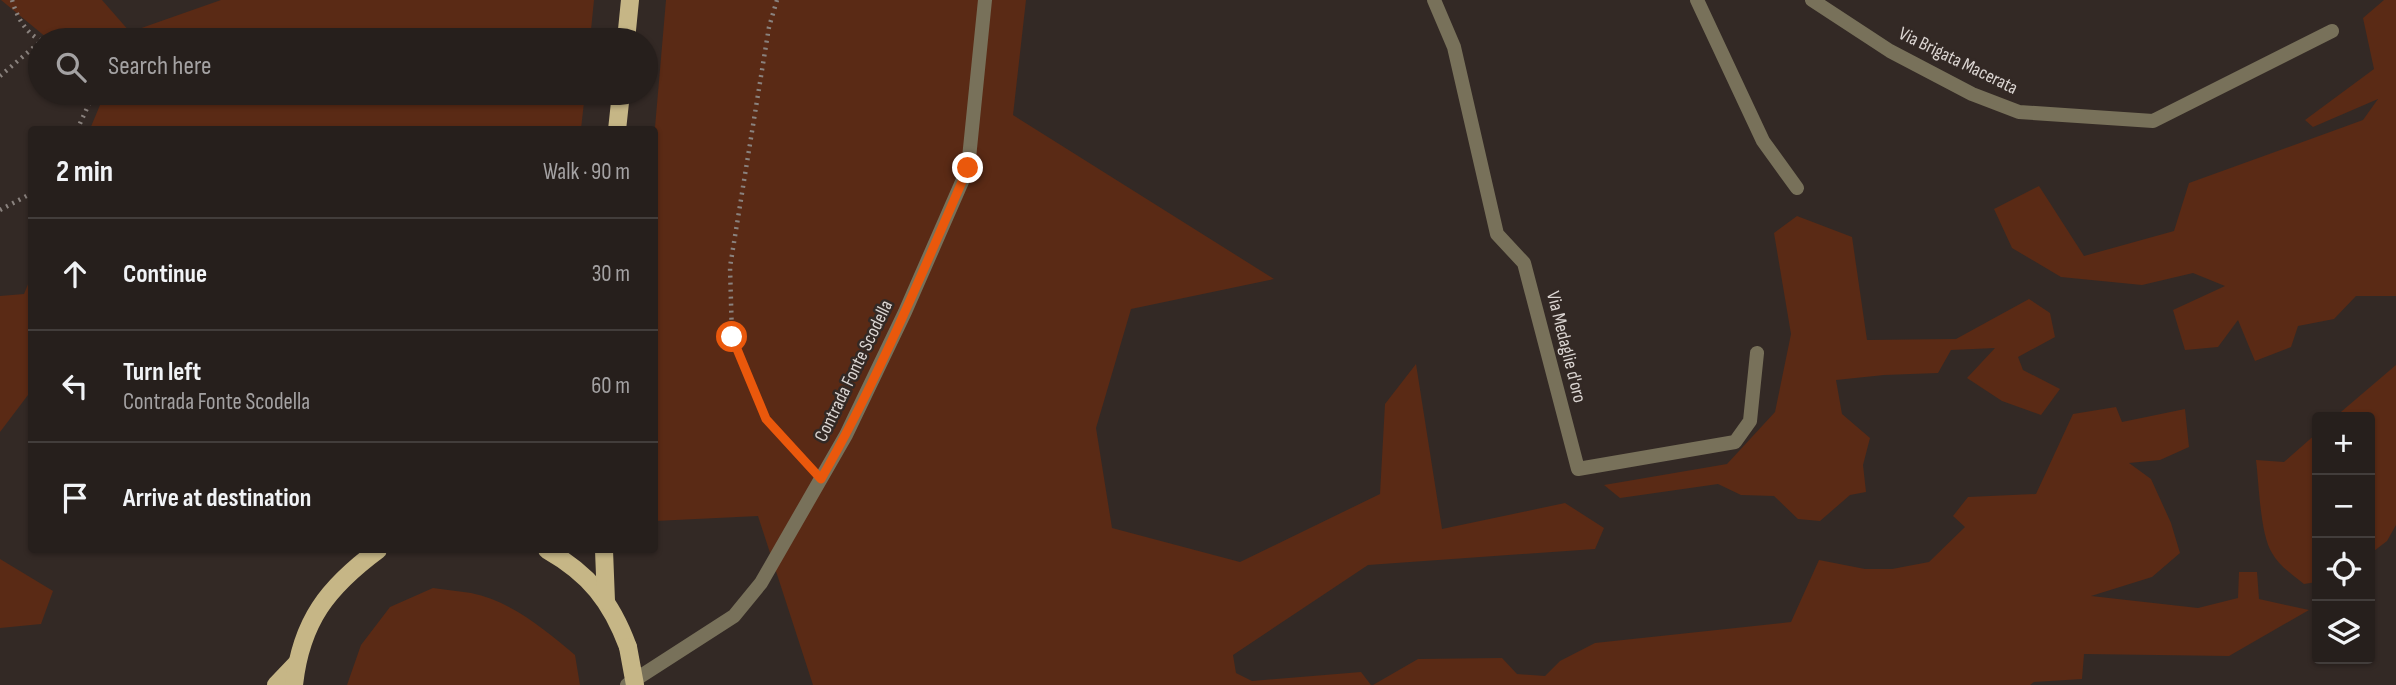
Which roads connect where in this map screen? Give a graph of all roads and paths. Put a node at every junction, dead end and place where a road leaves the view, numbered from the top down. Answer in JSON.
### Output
{"nodes":[{"id":1,"x":12,"y":0,"type":"edge"},
{"id":2,"x":630,"y":0,"type":"edge"},
{"id":3,"x":777,"y":0,"type":"edge"},
{"id":4,"x":985,"y":0,"type":"edge"},
{"id":5,"x":1434,"y":0,"type":"edge"},
{"id":6,"x":1697,"y":0,"type":"edge"},
{"id":7,"x":1812,"y":0,"type":"edge"},
{"id":8,"x":627,"y":28,"type":"edge"},
{"id":9,"x":28,"y":31,"type":"edge"},
{"id":10,"x":2332,"y":31,"type":"dead end"},
{"id":11,"x":28,"y":52,"type":"edge"},
{"id":12,"x":0,"y":76,"type":"edge"},
{"id":13,"x":88,"y":105,"type":"edge"},
{"id":14,"x":620,"y":105,"type":"edge"},
{"id":15,"x":79,"y":126,"type":"edge"},
{"id":16,"x":617,"y":126,"type":"edge"},
{"id":17,"x":1797,"y":188,"type":"dead end"},
{"id":18,"x":28,"y":195,"type":"edge"},
{"id":19,"x":0,"y":210,"type":"edge"},
{"id":20,"x":1757,"y":353,"type":"dead end"},
{"id":21,"x":821,"y":479,"type":"junction"},
{"id":22,"x":374,"y":553,"type":"edge"},
{"id":23,"x":552,"y":553,"type":"edge"},
{"id":24,"x":604,"y":553,"type":"edge"},
{"id":25,"x":606,"y":601,"type":"junction"},
{"id":26,"x":297,"y":663,"type":"junction"},
{"id":27,"x":276,"y":685,"type":"edge"},
{"id":28,"x":294,"y":685,"type":"edge"},
{"id":29,"x":627,"y":685,"type":"edge"},
{"id":30,"x":635,"y":685,"type":"edge"}],
"edges":[{"from":1,"to":9,"type":"path"},
{"from":2,"to":8,"type":"main road"},
{"from":3,"to":21,"type":"path"},
{"from":4,"to":21,"type":"street","name":"Contrada Fonte Scodella"},
{"from":5,"to":20,"type":"street","name":"Via Medaglie d'oro"},
{"from":6,"to":17,"type":"street"},
{"from":7,"to":10,"type":"street","name":"Via Brigata Macerata"},
{"from":11,"to":12,"type":"path"},
{"from":13,"to":15,"type":"path"},
{"from":14,"to":16,"type":"main road"},
{"from":18,"to":19,"type":"path"},
{"from":21,"to":29,"type":"street","name":"Contrada Fonte Scodella"},
{"from":22,"to":26,"type":"main road"},
{"from":23,"to":25,"type":"main road"},
{"from":24,"to":25,"type":"main road"},
{"from":25,"to":30,"type":"main road","bridge":true},
{"from":26,"to":27,"type":"main road"},
{"from":26,"to":28,"type":"main road"}]}
